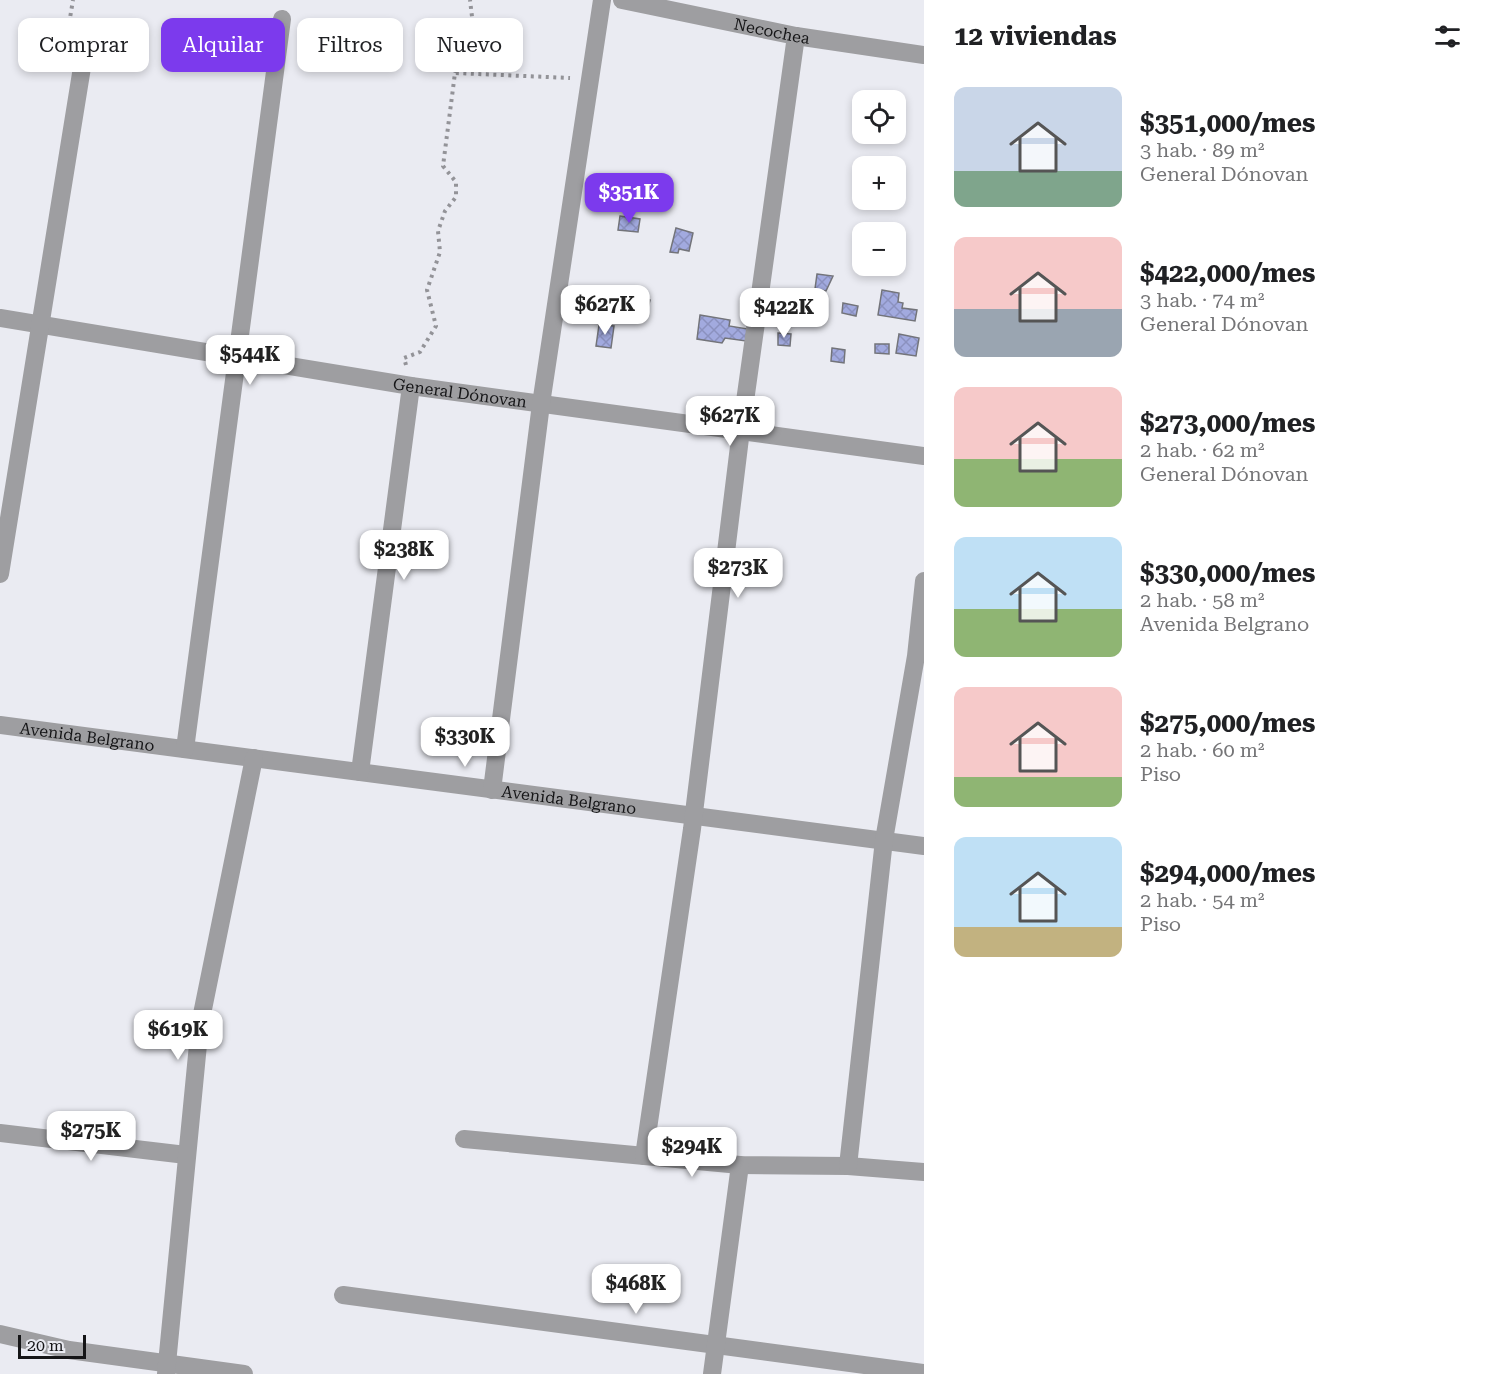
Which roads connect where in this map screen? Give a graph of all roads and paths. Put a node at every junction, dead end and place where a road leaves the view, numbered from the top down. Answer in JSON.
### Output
{"nodes":[{"id":1,"x":73,"y":0,"type":"edge"},
{"id":2,"x":470,"y":0,"type":"edge"},
{"id":3,"x":602,"y":0,"type":"edge"},
{"id":4,"x":622,"y":0,"type":"edge"},
{"id":5,"x":70,"y":18,"type":"edge"},
{"id":6,"x":796,"y":36,"type":"junction"},
{"id":7,"x":924,"y":55,"type":"edge"},
{"id":8,"x":81,"y":72,"type":"edge"},
{"id":9,"x":275,"y":72,"type":"edge"},
{"id":10,"x":455,"y":73,"type":"junction"},
{"id":11,"x":588,"y":91,"type":"junction"},
{"id":12,"x":0,"y":318,"type":"edge"},
{"id":13,"x":40,"y":323,"type":"junction"},
{"id":14,"x":235,"y":357,"type":"junction"},
{"id":15,"x":411,"y":386,"type":"junction"},
{"id":16,"x":541,"y":404,"type":"junction"},
{"id":17,"x":741,"y":430,"type":"junction"},
{"id":18,"x":924,"y":456,"type":"edge"},
{"id":19,"x":0,"y":574,"type":"edge"},
{"id":20,"x":924,"y":581,"type":"edge"},
{"id":21,"x":0,"y":725,"type":"edge"},
{"id":22,"x":185,"y":749,"type":"junction"},
{"id":23,"x":254,"y":758,"type":"junction"},
{"id":24,"x":360,"y":772,"type":"junction"},
{"id":25,"x":492,"y":790,"type":"junction"},
{"id":26,"x":693,"y":816,"type":"junction"},
{"id":27,"x":884,"y":840,"type":"junction"},
{"id":28,"x":924,"y":846,"type":"edge"},
{"id":29,"x":0,"y":1133,"type":"edge"},
{"id":30,"x":464,"y":1139,"type":"dead end"},
{"id":31,"x":186,"y":1155,"type":"junction"},
{"id":32,"x":644,"y":1156,"type":"junction"},
{"id":33,"x":740,"y":1165,"type":"junction"},
{"id":34,"x":848,"y":1166,"type":"junction"},
{"id":35,"x":924,"y":1172,"type":"edge"},
{"id":36,"x":343,"y":1295,"type":"dead end"},
{"id":37,"x":0,"y":1334,"type":"edge"},
{"id":38,"x":715,"y":1344,"type":"junction"},
{"id":39,"x":167,"y":1369,"type":"edge"},
{"id":40,"x":924,"y":1373,"type":"edge"},
{"id":41,"x":244,"y":1374,"type":"edge"},
{"id":42,"x":712,"y":1374,"type":"edge"}],
"edges":[{"from":1,"to":5,"type":"path"},
{"from":2,"to":10,"type":"path"},
{"from":3,"to":11,"type":"street"},
{"from":4,"to":6,"type":"street","name":"Necochea"},
{"from":6,"to":7,"type":"street","name":"Necochea"},
{"from":6,"to":17,"type":"street"},
{"from":8,"to":13,"type":"street"},
{"from":9,"to":14,"type":"street"},
{"from":10,"to":11,"type":"path"},
{"from":10,"to":15,"type":"path"},
{"from":11,"to":16,"type":"street"},
{"from":12,"to":13,"type":"street","name":"General Dónovan"},
{"from":13,"to":14,"type":"street","name":"General Dónovan"},
{"from":13,"to":19,"type":"street"},
{"from":14,"to":15,"type":"street","name":"General Dónovan"},
{"from":14,"to":22,"type":"street"},
{"from":15,"to":16,"type":"street","name":"General Dónovan"},
{"from":15,"to":24,"type":"street"},
{"from":16,"to":17,"type":"street","name":"General Dónovan"},
{"from":16,"to":25,"type":"street"},
{"from":17,"to":18,"type":"street","name":"General Dónovan"},
{"from":17,"to":26,"type":"street"},
{"from":20,"to":27,"type":"street"},
{"from":21,"to":22,"type":"street","name":"Avenida Belgrano"},
{"from":22,"to":23,"type":"street","name":"Avenida Belgrano"},
{"from":23,"to":24,"type":"street","name":"Avenida Belgrano"},
{"from":23,"to":31,"type":"street"},
{"from":24,"to":25,"type":"street","name":"Avenida Belgrano"},
{"from":25,"to":26,"type":"street","name":"Avenida Belgrano"},
{"from":26,"to":27,"type":"street","name":"Avenida Belgrano"},
{"from":26,"to":32,"type":"street"},
{"from":27,"to":28,"type":"street","name":"Avenida Belgrano"},
{"from":27,"to":34,"type":"street"},
{"from":29,"to":31,"type":"street"},
{"from":30,"to":32,"type":"street"},
{"from":31,"to":39,"type":"street"},
{"from":32,"to":33,"type":"street"},
{"from":33,"to":34,"type":"street"},
{"from":33,"to":38,"type":"street"},
{"from":34,"to":35,"type":"street"},
{"from":36,"to":38,"type":"street"},
{"from":37,"to":39,"type":"street"},
{"from":38,"to":40,"type":"street"},
{"from":38,"to":42,"type":"street"},
{"from":39,"to":41,"type":"street"}]}
